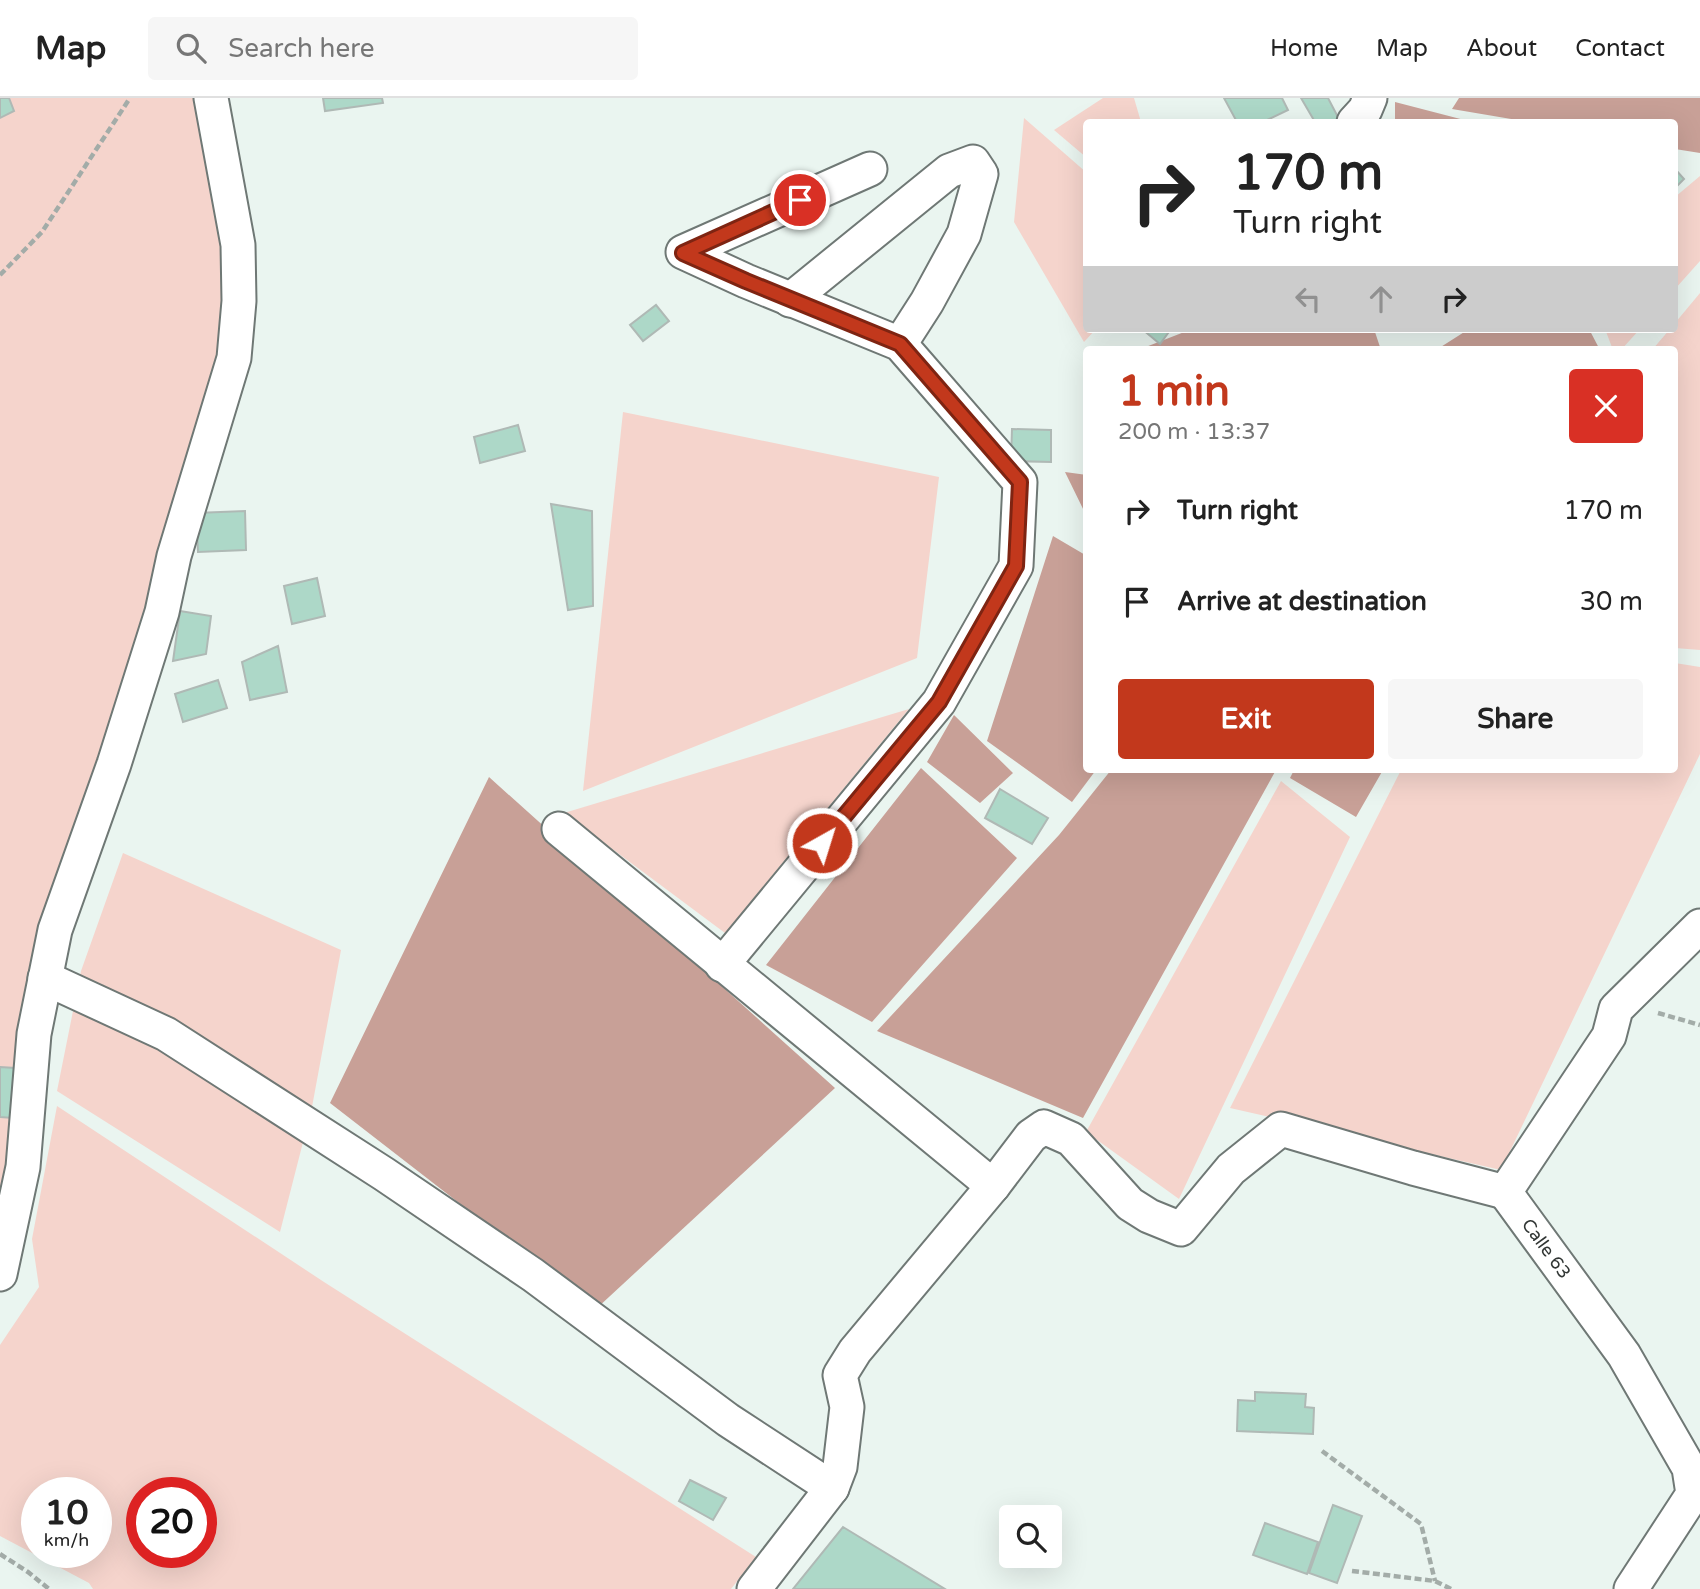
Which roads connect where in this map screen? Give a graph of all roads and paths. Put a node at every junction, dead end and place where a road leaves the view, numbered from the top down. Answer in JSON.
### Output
{"nodes":[{"id":1,"x":131,"y":98,"type":"edge"},
{"id":2,"x":211,"y":98,"type":"edge"},
{"id":3,"x":1370,"y":98,"type":"edge"},
{"id":4,"x":1357,"y":119,"type":"edge"},
{"id":5,"x":870,"y":169,"type":"dead end"},
{"id":6,"x":0,"y":275,"type":"edge"},
{"id":7,"x":790,"y":300,"type":"junction"},
{"id":8,"x":900,"y":344,"type":"junction"},
{"id":9,"x":559,"y":830,"type":"dead end"},
{"id":10,"x":1700,"y":926,"type":"edge"},
{"id":11,"x":722,"y":965,"type":"junction"},
{"id":12,"x":45,"y":978,"type":"junction"},
{"id":13,"x":993,"y":1186,"type":"junction"},
{"id":14,"x":1505,"y":1192,"type":"junction"},
{"id":15,"x":0,"y":1274,"type":"edge"},
{"id":16,"x":1322,"y":1451,"type":"dead end"},
{"id":17,"x":832,"y":1488,"type":"junction"},
{"id":18,"x":0,"y":1554,"type":"edge"},
{"id":19,"x":1352,"y":1572,"type":"dead end"},
{"id":20,"x":1435,"y":1581,"type":"junction"},
{"id":21,"x":49,"y":1589,"type":"edge"},
{"id":22,"x":754,"y":1589,"type":"edge"},
{"id":23,"x":1451,"y":1589,"type":"edge"},
{"id":24,"x":1631,"y":1589,"type":"edge"}],
"edges":[{"from":1,"to":6,"type":"path"},
{"from":2,"to":12,"type":"street"},
{"from":3,"to":4,"type":"street"},
{"from":5,"to":7,"type":"street"},
{"from":7,"to":8,"type":"street"},
{"from":7,"to":8,"type":"street"},
{"from":8,"to":11,"type":"street"},
{"from":9,"to":11,"type":"street"},
{"from":10,"to":14,"type":"street"},
{"from":11,"to":13,"type":"street"},
{"from":12,"to":15,"type":"street"},
{"from":12,"to":17,"type":"street"},
{"from":13,"to":14,"type":"street"},
{"from":13,"to":17,"type":"street"},
{"from":14,"to":24,"type":"street","name":"Calle 63"},
{"from":16,"to":20,"type":"path"},
{"from":17,"to":22,"type":"street"},
{"from":18,"to":21,"type":"path"},
{"from":19,"to":20,"type":"path"},
{"from":20,"to":23,"type":"path"}]}
